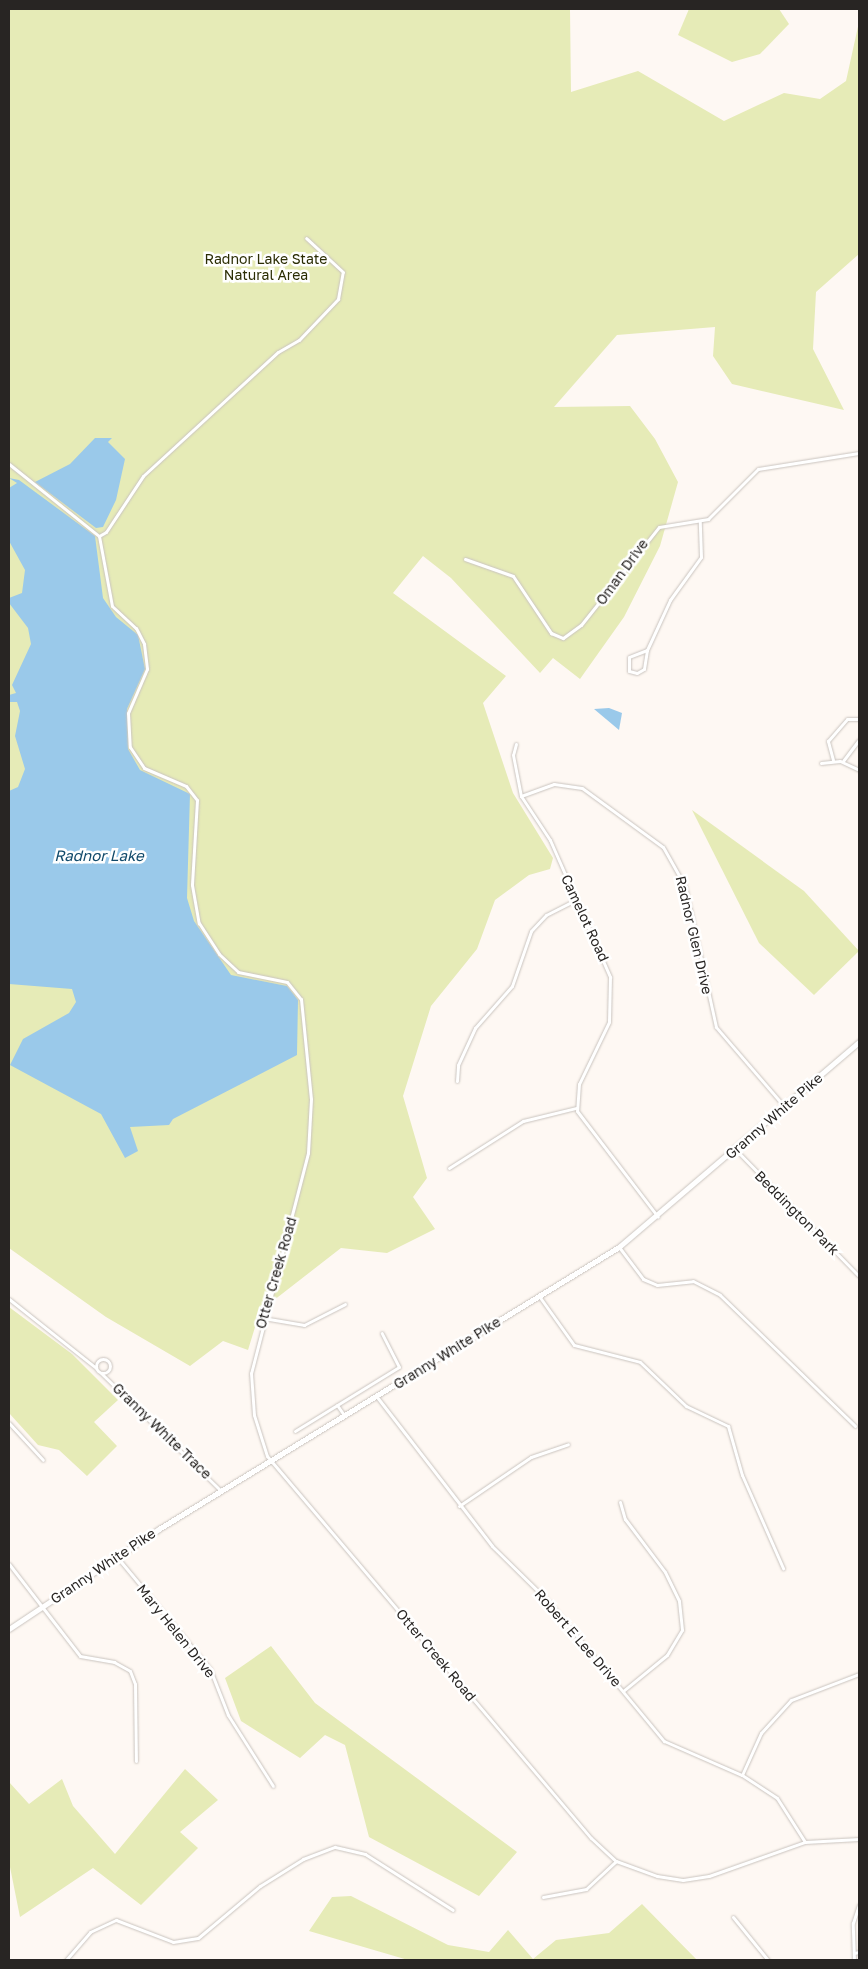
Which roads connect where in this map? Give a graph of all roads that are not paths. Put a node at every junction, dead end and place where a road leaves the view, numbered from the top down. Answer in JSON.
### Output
{"nodes":[{"id":1,"x":306,"y":238,"type":"dead end"},
{"id":2,"x":859,"y":453,"type":"edge"},
{"id":3,"x":9,"y":464,"type":"edge"},
{"id":4,"x":700,"y":521,"type":"junction"},
{"id":5,"x":98,"y":536,"type":"junction"},
{"id":6,"x":465,"y":560,"type":"dead end"},
{"id":7,"x":647,"y":650,"type":"junction"},
{"id":8,"x":859,"y":719,"type":"edge"},
{"id":9,"x":859,"y":740,"type":"edge"},
{"id":10,"x":516,"y":744,"type":"dead end"},
{"id":11,"x":833,"y":760,"type":"junction"},
{"id":12,"x":843,"y":761,"type":"junction"},
{"id":13,"x":821,"y":763,"type":"dead end"},
{"id":14,"x":859,"y":770,"type":"edge"},
{"id":15,"x":521,"y":796,"type":"junction"},
{"id":16,"x":577,"y":900,"type":"junction"},
{"id":17,"x":859,"y":1042,"type":"edge"},
{"id":18,"x":456,"y":1080,"type":"dead end"},
{"id":19,"x":784,"y":1106,"type":"junction"},
{"id":20,"x":576,"y":1108,"type":"junction"},
{"id":21,"x":735,"y":1149,"type":"junction"},
{"id":22,"x":449,"y":1168,"type":"dead end"},
{"id":23,"x":658,"y":1217,"type":"junction"},
{"id":24,"x":619,"y":1247,"type":"junction"},
{"id":25,"x":857,"y":1270,"type":"edge"},
{"id":26,"x":859,"y":1276,"type":"edge"},
{"id":27,"x":539,"y":1296,"type":"junction"},
{"id":28,"x":9,"y":1299,"type":"edge"},
{"id":29,"x":345,"y":1304,"type":"dead end"},
{"id":30,"x":263,"y":1318,"type":"junction"},
{"id":31,"x":382,"y":1333,"type":"dead end"},
{"id":32,"x":96,"y":1368,"type":"junction"},
{"id":33,"x":101,"y":1373,"type":"junction"},
{"id":34,"x":377,"y":1397,"type":"junction"},
{"id":35,"x":337,"y":1405,"type":"junction"},
{"id":36,"x":345,"y":1416,"type":"junction"},
{"id":37,"x":9,"y":1423,"type":"edge"},
{"id":38,"x":855,"y":1426,"type":"dead end"},
{"id":39,"x":295,"y":1431,"type":"dead end"},
{"id":40,"x":568,"y":1444,"type":"dead end"},
{"id":41,"x":43,"y":1460,"type":"dead end"},
{"id":42,"x":270,"y":1461,"type":"junction"},
{"id":43,"x":221,"y":1491,"type":"junction"},
{"id":44,"x":620,"y":1502,"type":"dead end"},
{"id":45,"x":459,"y":1506,"type":"junction"},
{"id":46,"x":117,"y":1557,"type":"junction"},
{"id":47,"x":9,"y":1564,"type":"edge"},
{"id":48,"x":783,"y":1568,"type":"dead end"},
{"id":49,"x":42,"y":1607,"type":"junction"},
{"id":50,"x":9,"y":1629,"type":"edge"},
{"id":51,"x":859,"y":1674,"type":"edge"},
{"id":52,"x":623,"y":1691,"type":"junction"},
{"id":53,"x":136,"y":1761,"type":"dead end"},
{"id":54,"x":742,"y":1775,"type":"junction"},
{"id":55,"x":273,"y":1786,"type":"dead end"},
{"id":56,"x":859,"y":1840,"type":"edge"},
{"id":57,"x":805,"y":1842,"type":"junction"},
{"id":58,"x":616,"y":1861,"type":"junction"},
{"id":59,"x":543,"y":1897,"type":"dead end"},
{"id":60,"x":859,"y":1905,"type":"edge"},
{"id":61,"x":454,"y":1910,"type":"dead end"},
{"id":62,"x":732,"y":1917,"type":"dead end"},
{"id":63,"x":859,"y":1952,"type":"edge"},
{"id":64,"x":854,"y":1953,"type":"junction"},
{"id":65,"x":66,"y":1960,"type":"edge"},
{"id":66,"x":768,"y":1960,"type":"edge"},
{"id":67,"x":854,"y":1960,"type":"edge"}],
"edges":[{"from":1,"to":5,"type":"street"},
{"from":2,"to":4,"type":"street"},
{"from":3,"to":5,"type":"street"},
{"from":4,"to":6,"type":"street","name":"Oman Drive"},
{"from":4,"to":7,"type":"street"},
{"from":5,"to":30,"type":"street","name":"Otter Creek Road"},
{"from":7,"to":7,"type":"street"},
{"from":8,"to":11,"type":"street"},
{"from":9,"to":12,"type":"street"},
{"from":10,"to":15,"type":"street","name":"Camelot Road"},
{"from":11,"to":12,"type":"street"},
{"from":11,"to":13,"type":"street"},
{"from":12,"to":14,"type":"street"},
{"from":15,"to":16,"type":"street","name":"Camelot Road"},
{"from":15,"to":19,"type":"street","name":"Radnor Glen Drive"},
{"from":16,"to":18,"type":"street"},
{"from":16,"to":20,"type":"street","name":"Camelot Road"},
{"from":17,"to":19,"type":"main road","name":"Granny White Pike"},
{"from":19,"to":21,"type":"main road","name":"Granny White Pike"},
{"from":20,"to":22,"type":"street"},
{"from":20,"to":23,"type":"street"},
{"from":21,"to":23,"type":"main road","name":"Granny White Pike"},
{"from":21,"to":25,"type":"street","name":"Beddington Park"},
{"from":23,"to":24,"type":"main road","name":"Granny White Pike"},
{"from":24,"to":27,"type":"main road","name":"Granny White Pike"},
{"from":24,"to":38,"type":"street"},
{"from":25,"to":26,"type":"street","name":"Beddington Park"},
{"from":27,"to":34,"type":"main road","name":"Granny White Pike"},
{"from":27,"to":48,"type":"street"},
{"from":28,"to":32,"type":"street"},
{"from":29,"to":30,"type":"street"},
{"from":30,"to":42,"type":"street","name":"Otter Creek Road"},
{"from":31,"to":35,"type":"street"},
{"from":32,"to":33,"type":"street"},
{"from":32,"to":33,"type":"street"},
{"from":33,"to":43,"type":"street","name":"Granny White Trace"},
{"from":34,"to":36,"type":"main road","name":"Granny White Pike"},
{"from":34,"to":45,"type":"street","name":"Robert E Lee Drive"},
{"from":35,"to":36,"type":"street"},
{"from":35,"to":39,"type":"street"},
{"from":36,"to":42,"type":"main road","name":"Granny White Pike"},
{"from":37,"to":41,"type":"street"},
{"from":40,"to":45,"type":"street"},
{"from":42,"to":43,"type":"main road","name":"Granny White Pike"},
{"from":42,"to":58,"type":"street","name":"Otter Creek Road"},
{"from":43,"to":46,"type":"main road","name":"Granny White Pike"},
{"from":44,"to":52,"type":"street"},
{"from":45,"to":52,"type":"street","name":"Robert E Lee Drive"},
{"from":46,"to":49,"type":"main road","name":"Granny White Pike"},
{"from":46,"to":55,"type":"street","name":"Mary Helen Drive"},
{"from":47,"to":49,"type":"street"},
{"from":49,"to":50,"type":"main road","name":"Granny White Pike"},
{"from":49,"to":53,"type":"street"},
{"from":51,"to":54,"type":"street"},
{"from":52,"to":54,"type":"street","name":"Robert E Lee Drive"},
{"from":54,"to":57,"type":"street","name":"Robert E Lee Drive"},
{"from":56,"to":57,"type":"street","name":"Otter Creek Road"},
{"from":57,"to":58,"type":"street","name":"Otter Creek Road"},
{"from":58,"to":59,"type":"street"},
{"from":60,"to":64,"type":"street"},
{"from":61,"to":65,"type":"street"},
{"from":62,"to":66,"type":"street"},
{"from":63,"to":64,"type":"street"},
{"from":64,"to":67,"type":"street"}]}
